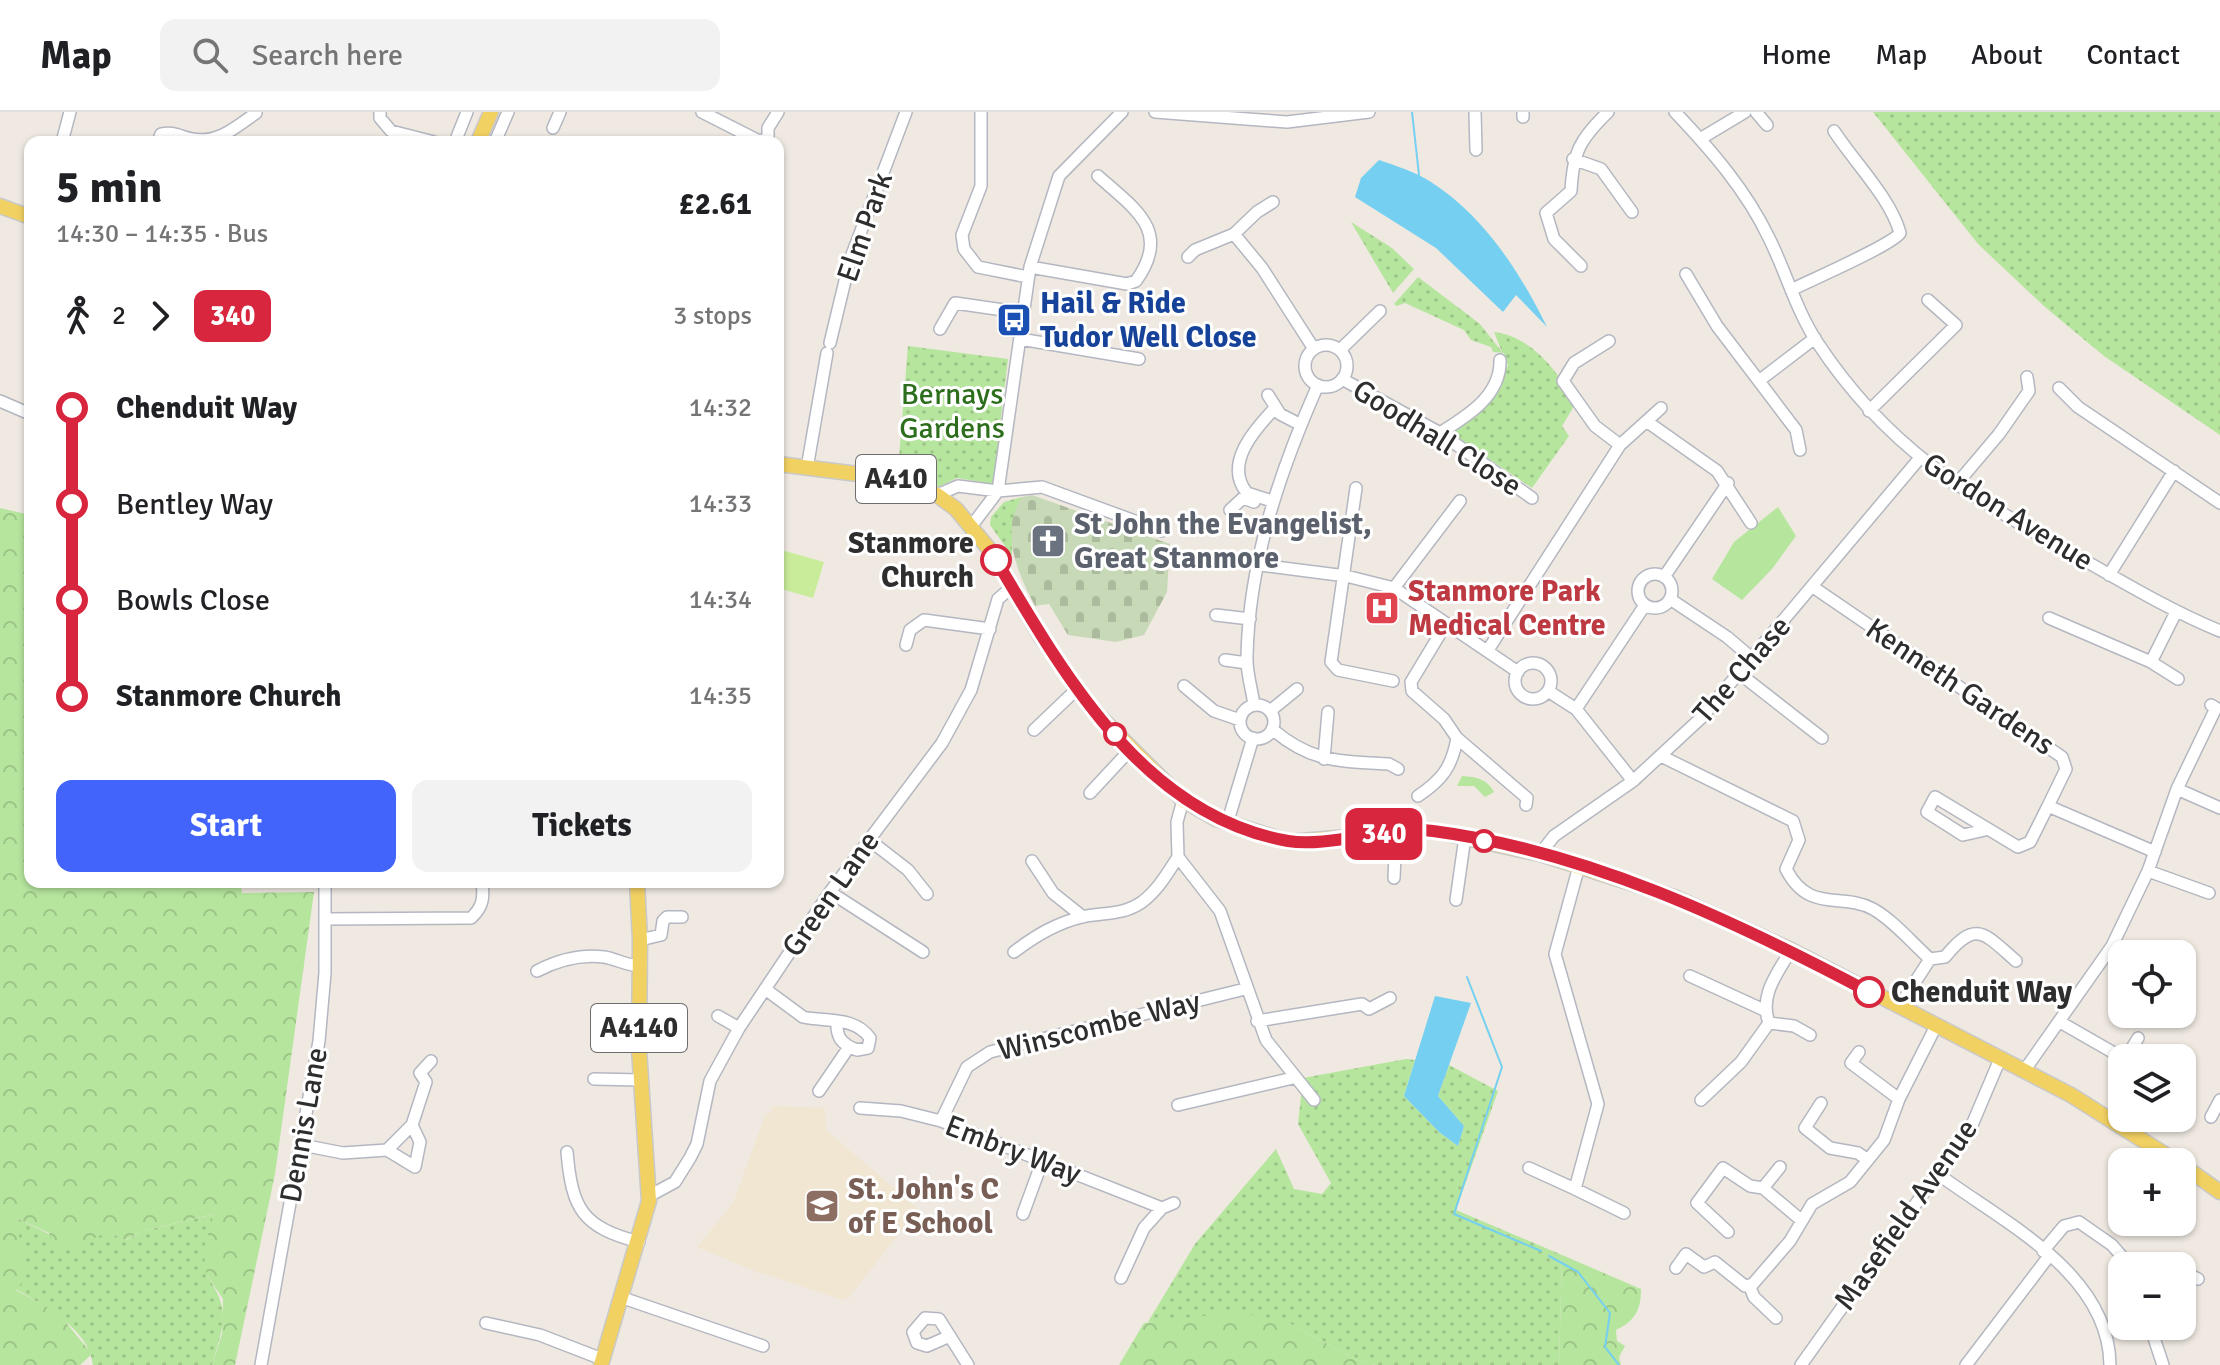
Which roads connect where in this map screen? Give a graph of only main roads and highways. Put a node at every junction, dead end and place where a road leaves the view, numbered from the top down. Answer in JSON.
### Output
{"nodes":[{"id":1,"x":489,"y":116,"type":"edge"},
{"id":2,"x":481,"y":136,"type":"edge"},
{"id":3,"x":0,"y":206,"type":"edge"},
{"id":4,"x":24,"y":215,"type":"edge"},
{"id":5,"x":784,"y":465,"type":"edge"},
{"id":6,"x":637,"y":888,"type":"edge"},
{"id":7,"x":2156,"y":1148,"type":"edge"},
{"id":8,"x":2196,"y":1175,"type":"edge"},
{"id":9,"x":2220,"y":1192,"type":"edge"},
{"id":10,"x":602,"y":1362,"type":"edge"}],
"edges":[{"from":1,"to":2,"type":"main road"},
{"from":3,"to":4,"type":"main road"},
{"from":5,"to":7,"type":"main road","number":"A410"},
{"from":6,"to":10,"type":"main road","number":"A4140"},
{"from":8,"to":9,"type":"main road","number":"A410"}]}
